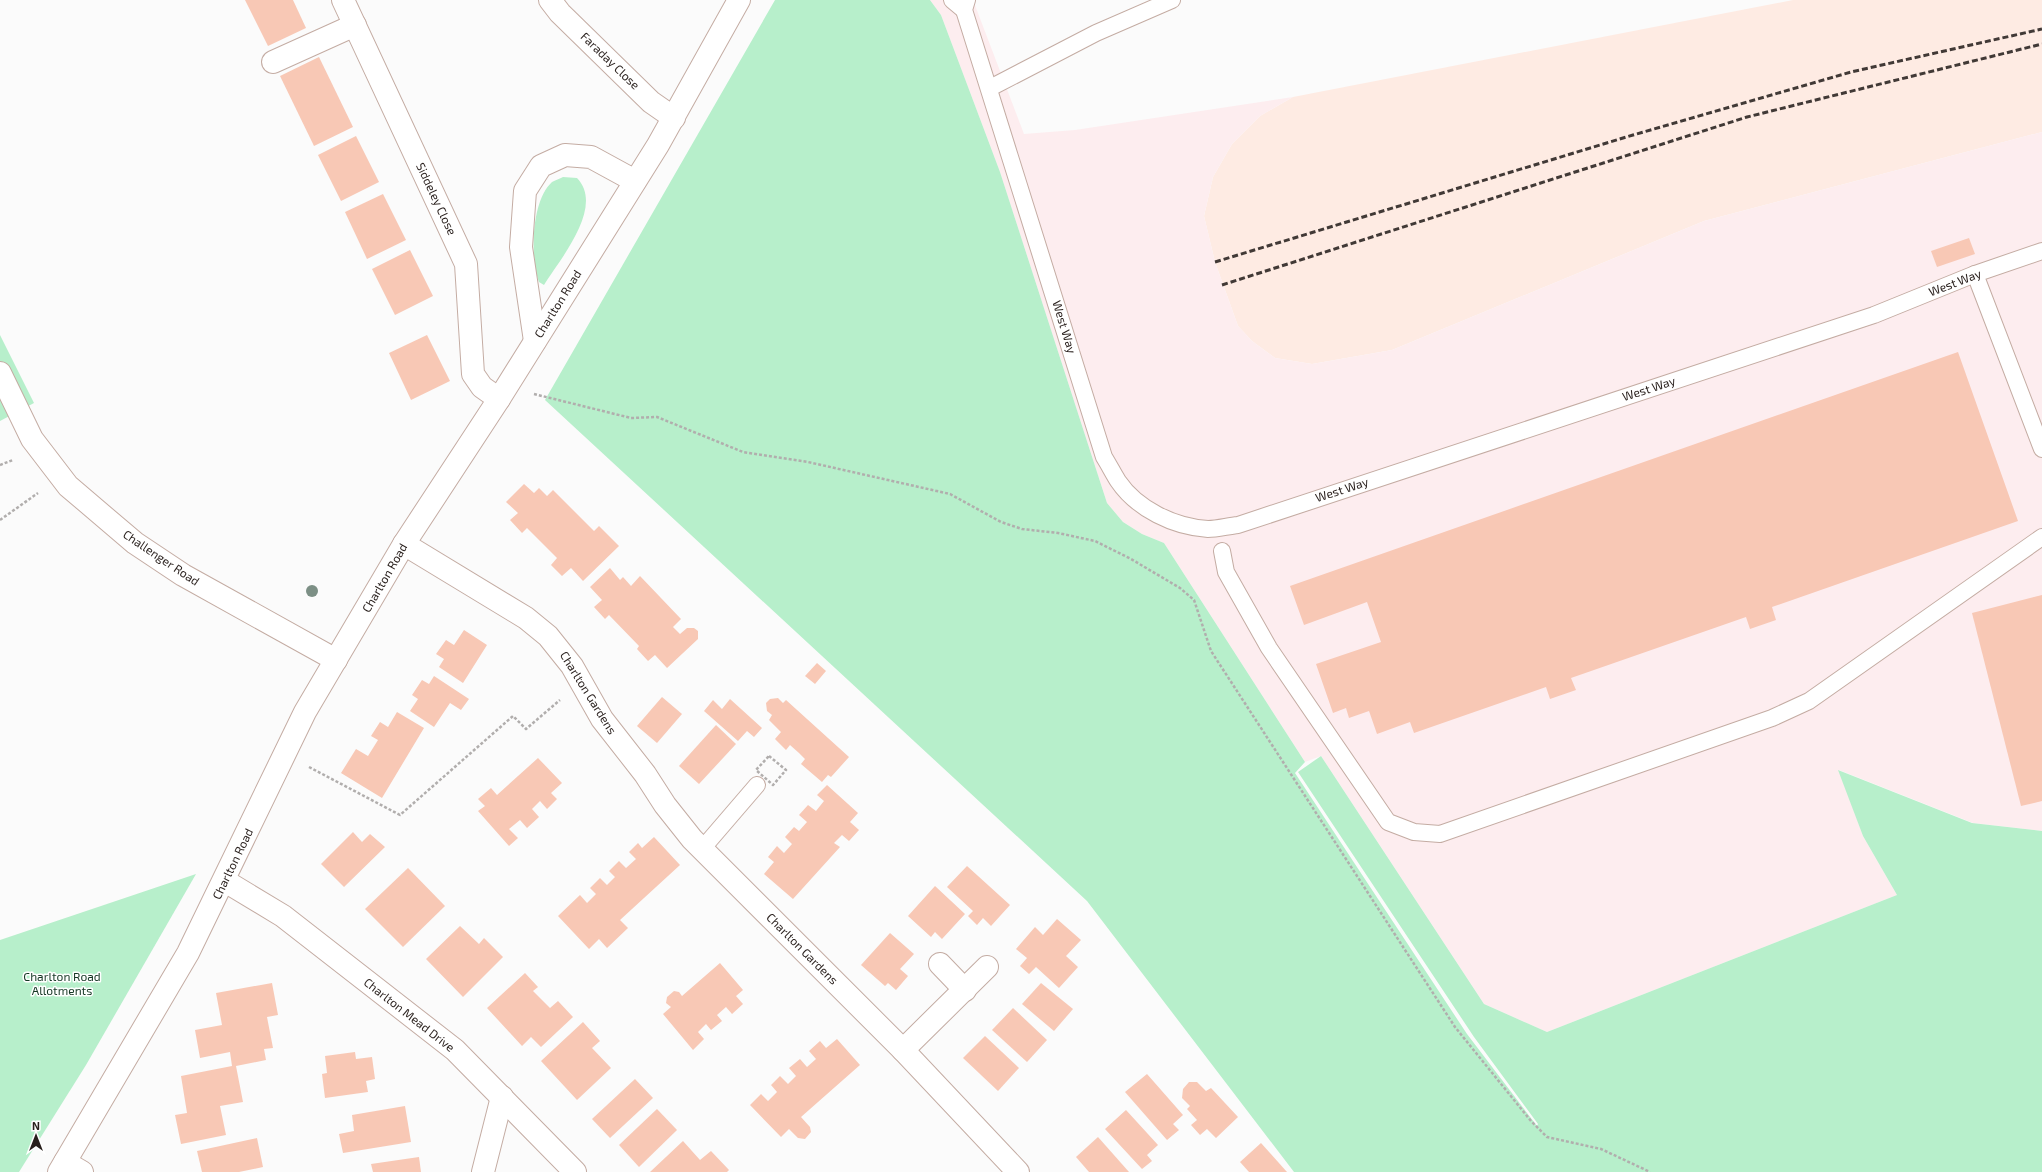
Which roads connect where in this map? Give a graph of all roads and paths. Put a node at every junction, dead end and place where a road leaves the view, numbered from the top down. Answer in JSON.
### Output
{"nodes":[{"id":1,"x":343,"y":0,"type":"edge"},
{"id":2,"x":550,"y":0,"type":"edge"},
{"id":3,"x":739,"y":0,"type":"edge"},
{"id":4,"x":1172,"y":0,"type":"edge"},
{"id":5,"x":961,"y":3,"type":"edge"},
{"id":6,"x":355,"y":25,"type":"junction"},
{"id":7,"x":273,"y":62,"type":"dead end"},
{"id":8,"x":990,"y":88,"type":"junction"},
{"id":9,"x":674,"y":118,"type":"junction"},
{"id":10,"x":635,"y":181,"type":"junction"},
{"id":11,"x":2042,"y":251,"type":"edge"},
{"id":12,"x":1975,"y":274,"type":"junction"},
{"id":13,"x":535,"y":341,"type":"junction"},
{"id":14,"x":0,"y":373,"type":"edge"},
{"id":15,"x":503,"y":393,"type":"junction"},
{"id":16,"x":2042,"y":449,"type":"edge"},
{"id":17,"x":62,"y":478,"type":"junction"},
{"id":18,"x":0,"y":520,"type":"edge"},
{"id":19,"x":2042,"y":537,"type":"edge"},
{"id":20,"x":404,"y":544,"type":"junction"},
{"id":21,"x":1222,"y":551,"type":"dead end"},
{"id":22,"x":336,"y":660,"type":"junction"},
{"id":23,"x":581,"y":681,"type":"junction"},
{"id":24,"x":285,"y":754,"type":"junction"},
{"id":25,"x":757,"y":786,"type":"dead end"},
{"id":26,"x":702,"y":848,"type":"junction"},
{"id":27,"x":225,"y":881,"type":"junction"},
{"id":28,"x":940,"y":964,"type":"dead end"},
{"id":29,"x":987,"y":967,"type":"dead end"},
{"id":30,"x":964,"y":990,"type":"junction"},
{"id":31,"x":903,"y":1050,"type":"junction"},
{"id":32,"x":502,"y":1097,"type":"junction"},
{"id":33,"x":69,"y":1169,"type":"edge"},
{"id":34,"x":483,"y":1172,"type":"edge"},
{"id":35,"x":574,"y":1172,"type":"edge"},
{"id":36,"x":1018,"y":1172,"type":"edge"},
{"id":37,"x":1650,"y":1172,"type":"edge"}],
"edges":[{"from":1,"to":6,"type":"street","name":"Siddeley Close"},
{"from":2,"to":9,"type":"street","name":"Faraday Close"},
{"from":3,"to":9,"type":"street","name":"Charlton Road"},
{"from":4,"to":8,"type":"lane"},
{"from":5,"to":8,"type":"lane","name":"West Way"},
{"from":6,"to":7,"type":"street"},
{"from":6,"to":15,"type":"street","name":"Siddeley Close"},
{"from":8,"to":12,"type":"lane","name":"West Way"},
{"from":9,"to":10,"type":"street","name":"Charlton Road"},
{"from":10,"to":13,"type":"street","name":"Charlton Road"},
{"from":10,"to":13,"type":"street"},
{"from":11,"to":12,"type":"lane","name":"West Way"},
{"from":12,"to":16,"type":"lane"},
{"from":13,"to":15,"type":"street","name":"Charlton Road"},
{"from":14,"to":17,"type":"street","name":"Challenger Road"},
{"from":15,"to":20,"type":"street","name":"Charlton Road"},
{"from":15,"to":37,"type":"path"},
{"from":17,"to":18,"type":"path"},
{"from":17,"to":22,"type":"street","name":"Challenger Road"},
{"from":19,"to":21,"type":"lane"},
{"from":20,"to":22,"type":"street","name":"Charlton Road"},
{"from":20,"to":23,"type":"street","name":"Charlton Gardens"},
{"from":22,"to":24,"type":"street","name":"Charlton Road"},
{"from":23,"to":24,"type":"path"},
{"from":23,"to":26,"type":"street","name":"Charlton Gardens"},
{"from":24,"to":27,"type":"street","name":"Charlton Road"},
{"from":25,"to":26,"type":"lane"},
{"from":26,"to":31,"type":"street","name":"Charlton Gardens"},
{"from":27,"to":32,"type":"street","name":"Charlton Mead Drive"},
{"from":27,"to":33,"type":"street","name":"Charlton Road"},
{"from":28,"to":30,"type":"street"},
{"from":29,"to":30,"type":"street"},
{"from":30,"to":31,"type":"street"},
{"from":31,"to":36,"type":"street","name":"Charlton Gardens"},
{"from":32,"to":34,"type":"street"},
{"from":32,"to":35,"type":"street","name":"Charlton Mead Drive"}]}
